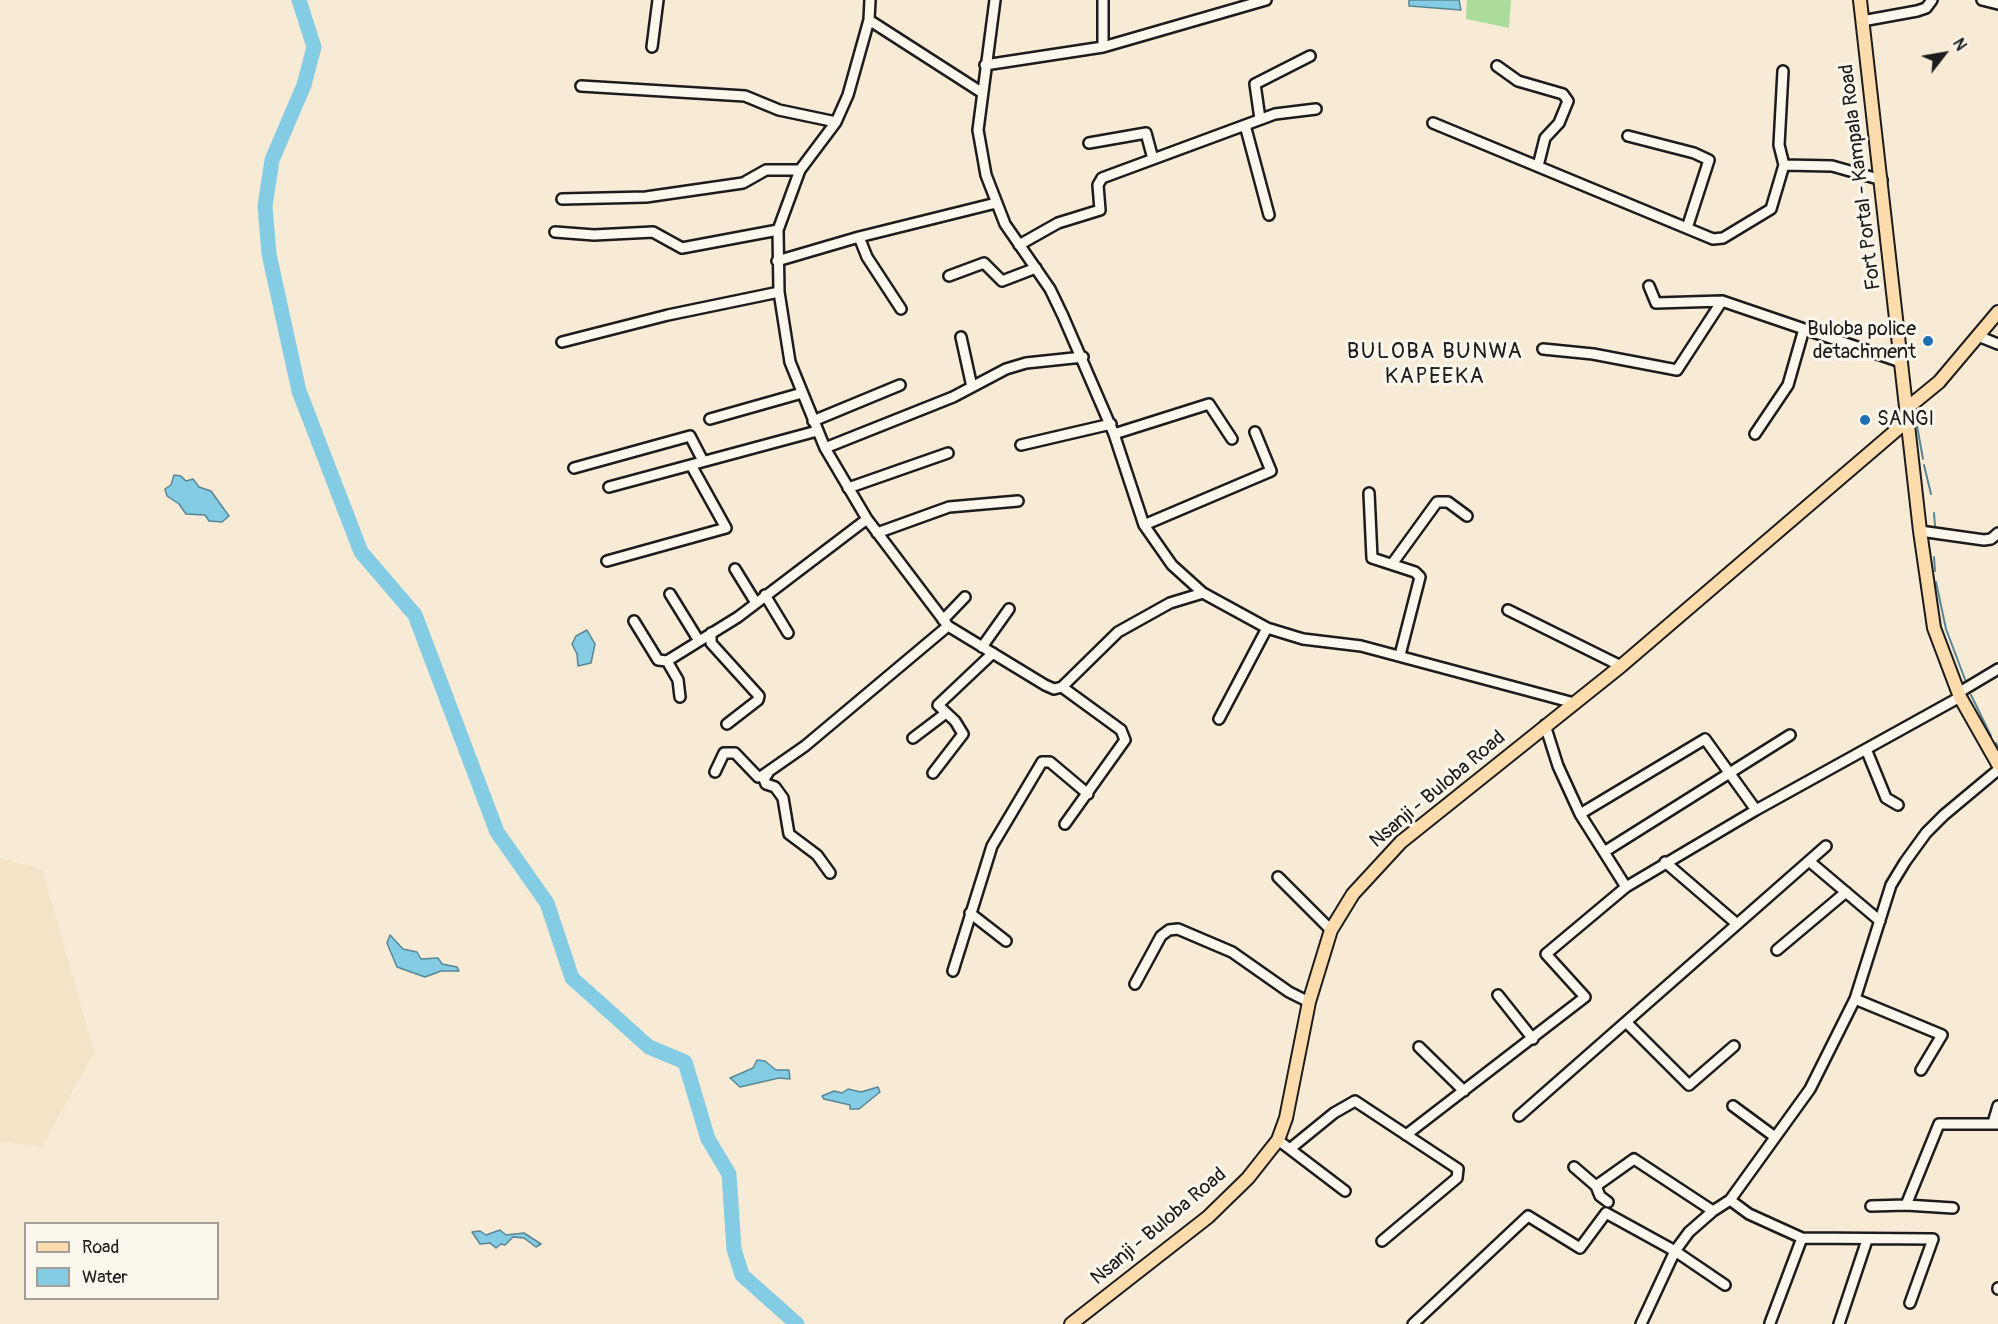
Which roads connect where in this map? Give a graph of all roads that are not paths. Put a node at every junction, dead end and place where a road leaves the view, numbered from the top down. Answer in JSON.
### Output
{"nodes":[{"id":1,"x":658,"y":0,"type":"edge"},
{"id":2,"x":870,"y":0,"type":"edge"},
{"id":3,"x":995,"y":0,"type":"edge"},
{"id":4,"x":1103,"y":0,"type":"edge"},
{"id":5,"x":1266,"y":0,"type":"edge"},
{"id":6,"x":1860,"y":0,"type":"edge"},
{"id":7,"x":1932,"y":0,"type":"edge"},
{"id":8,"x":1982,"y":0,"type":"edge"},
{"id":9,"x":1244,"y":3,"type":"edge"},
{"id":10,"x":1998,"y":4,"type":"edge"},
{"id":11,"x":869,"y":20,"type":"junction"},
{"id":12,"x":1862,"y":21,"type":"junction"},
{"id":13,"x":651,"y":47,"type":"dead end"},
{"id":14,"x":1103,"y":48,"type":"junction"},
{"id":15,"x":1310,"y":56,"type":"dead end"},
{"id":16,"x":985,"y":65,"type":"junction"},
{"id":17,"x":1497,"y":66,"type":"dead end"},
{"id":18,"x":1783,"y":71,"type":"dead end"},
{"id":19,"x":581,"y":86,"type":"dead end"},
{"id":20,"x":981,"y":92,"type":"junction"},
{"id":21,"x":1316,"y":109,"type":"dead end"},
{"id":22,"x":1260,"y":119,"type":"junction"},
{"id":23,"x":836,"y":122,"type":"junction"},
{"id":24,"x":1433,"y":123,"type":"dead end"},
{"id":25,"x":1245,"y":125,"type":"junction"},
{"id":26,"x":1628,"y":136,"type":"dead end"},
{"id":27,"x":1089,"y":143,"type":"dead end"},
{"id":28,"x":1153,"y":159,"type":"junction"},
{"id":29,"x":1784,"y":165,"type":"junction"},
{"id":30,"x":1538,"y":166,"type":"junction"},
{"id":31,"x":800,"y":170,"type":"junction"},
{"id":32,"x":1881,"y":180,"type":"junction"},
{"id":33,"x":562,"y":199,"type":"dead end"},
{"id":34,"x":996,"y":203,"type":"junction"},
{"id":35,"x":1269,"y":215,"type":"dead end"},
{"id":36,"x":1687,"y":228,"type":"junction"},
{"id":37,"x":778,"y":231,"type":"junction"},
{"id":38,"x":555,"y":232,"type":"dead end"},
{"id":39,"x":859,"y":237,"type":"junction"},
{"id":40,"x":1019,"y":245,"type":"junction"},
{"id":41,"x":777,"y":261,"type":"junction"},
{"id":42,"x":1036,"y":268,"type":"junction"},
{"id":43,"x":949,"y":276,"type":"dead end"},
{"id":44,"x":1649,"y":286,"type":"dead end"},
{"id":45,"x":779,"y":292,"type":"junction"},
{"id":46,"x":1722,"y":301,"type":"junction"},
{"id":47,"x":901,"y":309,"type":"dead end"},
{"id":48,"x":1998,"y":312,"type":"edge"},
{"id":49,"x":1804,"y":329,"type":"junction"},
{"id":50,"x":1978,"y":336,"type":"junction"},
{"id":51,"x":961,"y":337,"type":"dead end"},
{"id":52,"x":562,"y":342,"type":"dead end"},
{"id":53,"x":1998,"y":344,"type":"edge"},
{"id":54,"x":1543,"y":349,"type":"dead end"},
{"id":55,"x":1083,"y":357,"type":"junction"},
{"id":56,"x":1901,"y":363,"type":"junction"},
{"id":57,"x":900,"y":385,"type":"dead end"},
{"id":58,"x":972,"y":387,"type":"junction"},
{"id":59,"x":802,"y":393,"type":"junction"},
{"id":60,"x":1907,"y":415,"type":"junction"},
{"id":61,"x":710,"y":419,"type":"dead end"},
{"id":62,"x":813,"y":421,"type":"junction"},
{"id":63,"x":1111,"y":424,"type":"junction"},
{"id":64,"x":817,"y":431,"type":"junction"},
{"id":65,"x":1256,"y":432,"type":"dead end"},
{"id":66,"x":1114,"y":434,"type":"junction"},
{"id":67,"x":1755,"y":434,"type":"dead end"},
{"id":68,"x":1232,"y":439,"type":"dead end"},
{"id":69,"x":1021,"y":445,"type":"dead end"},
{"id":70,"x":825,"y":448,"type":"junction"},
{"id":71,"x":948,"y":453,"type":"dead end"},
{"id":72,"x":704,"y":461,"type":"junction"},
{"id":73,"x":691,"y":465,"type":"junction"},
{"id":74,"x":574,"y":468,"type":"dead end"},
{"id":75,"x":609,"y":487,"type":"dead end"},
{"id":76,"x":848,"y":488,"type":"junction"},
{"id":77,"x":1370,"y":493,"type":"dead end"},
{"id":78,"x":1018,"y":501,"type":"dead end"},
{"id":79,"x":1467,"y":516,"type":"dead end"},
{"id":80,"x":867,"y":519,"type":"junction"},
{"id":81,"x":1144,"y":525,"type":"junction"},
{"id":82,"x":1920,"y":531,"type":"junction"},
{"id":83,"x":877,"y":532,"type":"junction"},
{"id":84,"x":1998,"y":533,"type":"edge"},
{"id":85,"x":607,"y":561,"type":"dead end"},
{"id":86,"x":1392,"y":564,"type":"junction"},
{"id":87,"x":735,"y":569,"type":"dead end"},
{"id":88,"x":1203,"y":593,"type":"junction"},
{"id":89,"x":670,"y":594,"type":"dead end"},
{"id":90,"x":765,"y":596,"type":"junction"},
{"id":91,"x":965,"y":597,"type":"dead end"},
{"id":92,"x":756,"y":603,"type":"junction"},
{"id":93,"x":1009,"y":609,"type":"dead end"},
{"id":94,"x":1508,"y":610,"type":"dead end"},
{"id":95,"x":634,"y":621,"type":"dead end"},
{"id":96,"x":945,"y":623,"type":"junction"},
{"id":97,"x":1268,"y":628,"type":"junction"},
{"id":98,"x":711,"y":633,"type":"junction"},
{"id":99,"x":788,"y":633,"type":"dead end"},
{"id":100,"x":699,"y":641,"type":"junction"},
{"id":101,"x":982,"y":647,"type":"junction"},
{"id":102,"x":993,"y":653,"type":"junction"},
{"id":103,"x":1400,"y":655,"type":"junction"},
{"id":104,"x":667,"y":661,"type":"junction"},
{"id":105,"x":1621,"y":666,"type":"junction"},
{"id":106,"x":1998,"y":669,"type":"edge"},
{"id":107,"x":1062,"y":687,"type":"junction"},
{"id":108,"x":1959,"y":695,"type":"junction"},
{"id":109,"x":680,"y":697,"type":"dead end"},
{"id":110,"x":1574,"y":703,"type":"junction"},
{"id":111,"x":946,"y":713,"type":"junction"},
{"id":112,"x":1219,"y":720,"type":"dead end"},
{"id":113,"x":727,"y":724,"type":"dead end"},
{"id":114,"x":1545,"y":725,"type":"junction"},
{"id":115,"x":1790,"y":735,"type":"dead end"},
{"id":116,"x":913,"y":738,"type":"dead end"},
{"id":117,"x":1866,"y":749,"type":"junction"},
{"id":118,"x":1998,"y":764,"type":"edge"},
{"id":119,"x":1998,"y":770,"type":"edge"},
{"id":120,"x":714,"y":772,"type":"dead end"},
{"id":121,"x":768,"y":773,"type":"junction"},
{"id":122,"x":933,"y":773,"type":"dead end"},
{"id":123,"x":1729,"y":774,"type":"junction"},
{"id":124,"x":1088,"y":794,"type":"junction"},
{"id":125,"x":1898,"y":805,"type":"dead end"},
{"id":126,"x":1756,"y":810,"type":"junction"},
{"id":127,"x":1580,"y":814,"type":"junction"},
{"id":128,"x":1065,"y":824,"type":"dead end"},
{"id":129,"x":1826,"y":846,"type":"dead end"},
{"id":130,"x":1604,"y":852,"type":"junction"},
{"id":131,"x":1809,"y":861,"type":"junction"},
{"id":132,"x":1665,"y":862,"type":"junction"},
{"id":133,"x":830,"y":873,"type":"dead end"},
{"id":134,"x":1278,"y":877,"type":"dead end"},
{"id":135,"x":1626,"y":887,"type":"junction"},
{"id":136,"x":1846,"y":892,"type":"junction"},
{"id":137,"x":970,"y":913,"type":"junction"},
{"id":138,"x":1880,"y":921,"type":"junction"},
{"id":139,"x":1737,"y":924,"type":"junction"},
{"id":140,"x":1331,"y":930,"type":"junction"},
{"id":141,"x":1006,"y":940,"type":"dead end"},
{"id":142,"x":1777,"y":950,"type":"dead end"},
{"id":143,"x":953,"y":971,"type":"dead end"},
{"id":144,"x":1135,"y":984,"type":"dead end"},
{"id":145,"x":1498,"y":995,"type":"dead end"},
{"id":146,"x":1855,"y":999,"type":"junction"},
{"id":147,"x":1309,"y":1002,"type":"junction"},
{"id":148,"x":1626,"y":1022,"type":"junction"},
{"id":149,"x":1533,"y":1039,"type":"junction"},
{"id":150,"x":1734,"y":1046,"type":"dead end"},
{"id":151,"x":1419,"y":1047,"type":"dead end"},
{"id":152,"x":1921,"y":1070,"type":"dead end"},
{"id":153,"x":1464,"y":1091,"type":"junction"},
{"id":154,"x":1732,"y":1106,"type":"dead end"},
{"id":155,"x":1998,"y":1106,"type":"edge"},
{"id":156,"x":1519,"y":1116,"type":"dead end"},
{"id":157,"x":1996,"y":1124,"type":"edge"},
{"id":158,"x":1406,"y":1135,"type":"junction"},
{"id":159,"x":1775,"y":1137,"type":"junction"},
{"id":160,"x":1278,"y":1140,"type":"junction"},
{"id":161,"x":1291,"y":1148,"type":"junction"},
{"id":162,"x":1574,"y":1167,"type":"dead end"},
{"id":163,"x":1596,"y":1186,"type":"junction"},
{"id":164,"x":1345,"y":1191,"type":"dead end"},
{"id":165,"x":1730,"y":1200,"type":"junction"},
{"id":166,"x":1608,"y":1202,"type":"dead end"},
{"id":167,"x":1906,"y":1204,"type":"junction"},
{"id":168,"x":1871,"y":1206,"type":"dead end"},
{"id":169,"x":1953,"y":1208,"type":"dead end"},
{"id":170,"x":1713,"y":1211,"type":"junction"},
{"id":171,"x":1802,"y":1238,"type":"junction"},
{"id":172,"x":1382,"y":1240,"type":"dead end"},
{"id":173,"x":1867,"y":1240,"type":"junction"},
{"id":174,"x":1675,"y":1251,"type":"junction"},
{"id":175,"x":1725,"y":1285,"type":"dead end"},
{"id":176,"x":1910,"y":1303,"type":"dead end"},
{"id":177,"x":1770,"y":1323,"type":"edge"},
{"id":178,"x":1071,"y":1324,"type":"edge"},
{"id":179,"x":1413,"y":1324,"type":"edge"},
{"id":180,"x":1641,"y":1324,"type":"edge"},
{"id":181,"x":1839,"y":1324,"type":"edge"}],
"edges":[{"from":1,"to":13,"type":"street"},
{"from":2,"to":11,"type":"street"},
{"from":3,"to":16,"type":"street"},
{"from":4,"to":14,"type":"street"},
{"from":5,"to":9,"type":"street"},
{"from":6,"to":12,"type":"main road","name":"Fort Portal - Kampala Road"},
{"from":7,"to":12,"type":"street"},
{"from":8,"to":10,"type":"street"},
{"from":9,"to":14,"type":"street"},
{"from":11,"to":20,"type":"street"},
{"from":11,"to":23,"type":"street"},
{"from":12,"to":32,"type":"main road","name":"Fort Portal - Kampala Road"},
{"from":14,"to":16,"type":"street"},
{"from":15,"to":22,"type":"street"},
{"from":16,"to":20,"type":"street"},
{"from":17,"to":30,"type":"street"},
{"from":18,"to":29,"type":"street"},
{"from":19,"to":23,"type":"street"},
{"from":20,"to":34,"type":"street"},
{"from":21,"to":22,"type":"street"},
{"from":22,"to":25,"type":"street"},
{"from":23,"to":31,"type":"street"},
{"from":24,"to":30,"type":"street"},
{"from":25,"to":28,"type":"street"},
{"from":25,"to":35,"type":"street"},
{"from":26,"to":36,"type":"street"},
{"from":27,"to":28,"type":"street"},
{"from":28,"to":40,"type":"street"},
{"from":29,"to":32,"type":"street"},
{"from":29,"to":36,"type":"street"},
{"from":30,"to":36,"type":"street"},
{"from":31,"to":33,"type":"street"},
{"from":31,"to":37,"type":"street"},
{"from":32,"to":56,"type":"main road","name":"Fort Portal - Kampala Road"},
{"from":34,"to":39,"type":"street"},
{"from":34,"to":40,"type":"street"},
{"from":37,"to":38,"type":"street"},
{"from":37,"to":41,"type":"street"},
{"from":39,"to":41,"type":"street"},
{"from":39,"to":47,"type":"street"},
{"from":40,"to":42,"type":"street"},
{"from":41,"to":45,"type":"street"},
{"from":42,"to":43,"type":"street"},
{"from":42,"to":55,"type":"street"},
{"from":44,"to":46,"type":"street"},
{"from":45,"to":52,"type":"street"},
{"from":45,"to":59,"type":"street"},
{"from":46,"to":49,"type":"street"},
{"from":46,"to":54,"type":"street"},
{"from":48,"to":50,"type":"main road","name":"Nsanji - Buloba Road"},
{"from":49,"to":56,"type":"street"},
{"from":49,"to":67,"type":"street"},
{"from":50,"to":53,"type":"street"},
{"from":50,"to":60,"type":"main road","name":"Nsanji - Buloba Road"},
{"from":51,"to":58,"type":"street"},
{"from":55,"to":58,"type":"street"},
{"from":55,"to":63,"type":"street"},
{"from":56,"to":60,"type":"main road","name":"Fort Portal - Kampala Road"},
{"from":57,"to":62,"type":"street"},
{"from":58,"to":70,"type":"street"},
{"from":59,"to":61,"type":"street"},
{"from":59,"to":62,"type":"street"},
{"from":60,"to":82,"type":"main road","name":"Fort Portal - Kampala Road"},
{"from":60,"to":105,"type":"main road","name":"Nsanji - Buloba Road"},
{"from":62,"to":64,"type":"street"},
{"from":63,"to":66,"type":"street"},
{"from":63,"to":69,"type":"street"},
{"from":64,"to":70,"type":"street"},
{"from":64,"to":72,"type":"street"},
{"from":65,"to":81,"type":"street"},
{"from":66,"to":68,"type":"street"},
{"from":66,"to":81,"type":"street"},
{"from":70,"to":76,"type":"street"},
{"from":71,"to":76,"type":"street"},
{"from":72,"to":73,"type":"street"},
{"from":72,"to":74,"type":"street"},
{"from":73,"to":75,"type":"street"},
{"from":73,"to":85,"type":"street"},
{"from":76,"to":80,"type":"street"},
{"from":77,"to":86,"type":"street"},
{"from":78,"to":83,"type":"street"},
{"from":79,"to":86,"type":"street"},
{"from":80,"to":83,"type":"street"},
{"from":80,"to":90,"type":"street"},
{"from":81,"to":88,"type":"street"},
{"from":82,"to":84,"type":"street"},
{"from":82,"to":108,"type":"main road","name":"Fort Portal - Kampala Road"},
{"from":83,"to":96,"type":"street"},
{"from":86,"to":103,"type":"street"},
{"from":87,"to":92,"type":"street"},
{"from":88,"to":97,"type":"street"},
{"from":88,"to":107,"type":"street"},
{"from":89,"to":100,"type":"street"},
{"from":90,"to":92,"type":"street"},
{"from":90,"to":99,"type":"street"},
{"from":91,"to":96,"type":"street"},
{"from":92,"to":98,"type":"street"},
{"from":93,"to":101,"type":"street"},
{"from":94,"to":105,"type":"street"},
{"from":95,"to":104,"type":"street"},
{"from":96,"to":101,"type":"street"},
{"from":96,"to":121,"type":"street"},
{"from":97,"to":103,"type":"street"},
{"from":97,"to":112,"type":"street"},
{"from":98,"to":100,"type":"street"},
{"from":98,"to":113,"type":"street"},
{"from":100,"to":104,"type":"street"},
{"from":101,"to":102,"type":"street"},
{"from":102,"to":107,"type":"street"},
{"from":102,"to":111,"type":"street"},
{"from":103,"to":110,"type":"street"},
{"from":104,"to":109,"type":"street"},
{"from":105,"to":110,"type":"main road","name":"Nsanji - Buloba Road"},
{"from":106,"to":108,"type":"street"},
{"from":107,"to":124,"type":"street"},
{"from":108,"to":117,"type":"street"},
{"from":108,"to":118,"type":"main road","name":"Fort Portal - Kampala Road"},
{"from":110,"to":114,"type":"main road","name":"Nsanji - Buloba Road"},
{"from":111,"to":116,"type":"street"},
{"from":111,"to":122,"type":"street"},
{"from":114,"to":127,"type":"street"},
{"from":114,"to":140,"type":"main road","name":"Nsanji - Buloba Road"},
{"from":115,"to":123,"type":"street"},
{"from":117,"to":125,"type":"street"},
{"from":117,"to":126,"type":"street"},
{"from":119,"to":138,"type":"street"},
{"from":120,"to":121,"type":"street"},
{"from":121,"to":133,"type":"street"},
{"from":123,"to":126,"type":"street"},
{"from":123,"to":127,"type":"street"},
{"from":123,"to":130,"type":"street"},
{"from":124,"to":128,"type":"street"},
{"from":124,"to":137,"type":"street"},
{"from":126,"to":132,"type":"street"},
{"from":127,"to":130,"type":"street"},
{"from":129,"to":131,"type":"street"},
{"from":130,"to":135,"type":"street"},
{"from":131,"to":136,"type":"street"},
{"from":131,"to":139,"type":"street"},
{"from":132,"to":135,"type":"street"},
{"from":132,"to":139,"type":"street"},
{"from":134,"to":140,"type":"street"},
{"from":135,"to":149,"type":"street"},
{"from":136,"to":138,"type":"street"},
{"from":136,"to":142,"type":"street"},
{"from":137,"to":141,"type":"street"},
{"from":137,"to":143,"type":"street"},
{"from":138,"to":146,"type":"street"},
{"from":139,"to":148,"type":"street"},
{"from":140,"to":147,"type":"main road","name":"Nsanji - Buloba Road"},
{"from":144,"to":147,"type":"street"},
{"from":145,"to":149,"type":"street"},
{"from":146,"to":152,"type":"street"},
{"from":146,"to":159,"type":"street"},
{"from":147,"to":160,"type":"main road","name":"Nsanji - Buloba Road"},
{"from":148,"to":150,"type":"street"},
{"from":148,"to":156,"type":"street"},
{"from":149,"to":153,"type":"street"},
{"from":151,"to":153,"type":"street"},
{"from":153,"to":158,"type":"street"},
{"from":154,"to":159,"type":"street"},
{"from":155,"to":157,"type":"street"},
{"from":157,"to":167,"type":"street"},
{"from":158,"to":161,"type":"street"},
{"from":158,"to":172,"type":"street"},
{"from":159,"to":165,"type":"street"},
{"from":160,"to":161,"type":"street"},
{"from":160,"to":178,"type":"main road","name":"Nsanji - Buloba Road"},
{"from":161,"to":164,"type":"street"},
{"from":162,"to":163,"type":"street"},
{"from":163,"to":166,"type":"street"},
{"from":163,"to":170,"type":"street"},
{"from":165,"to":170,"type":"street"},
{"from":165,"to":171,"type":"street"},
{"from":167,"to":168,"type":"street"},
{"from":167,"to":169,"type":"street"},
{"from":170,"to":174,"type":"street"},
{"from":171,"to":173,"type":"street"},
{"from":171,"to":177,"type":"street"},
{"from":173,"to":176,"type":"street"},
{"from":173,"to":181,"type":"street"},
{"from":174,"to":175,"type":"street"},
{"from":174,"to":179,"type":"street"},
{"from":174,"to":180,"type":"street"}]}
